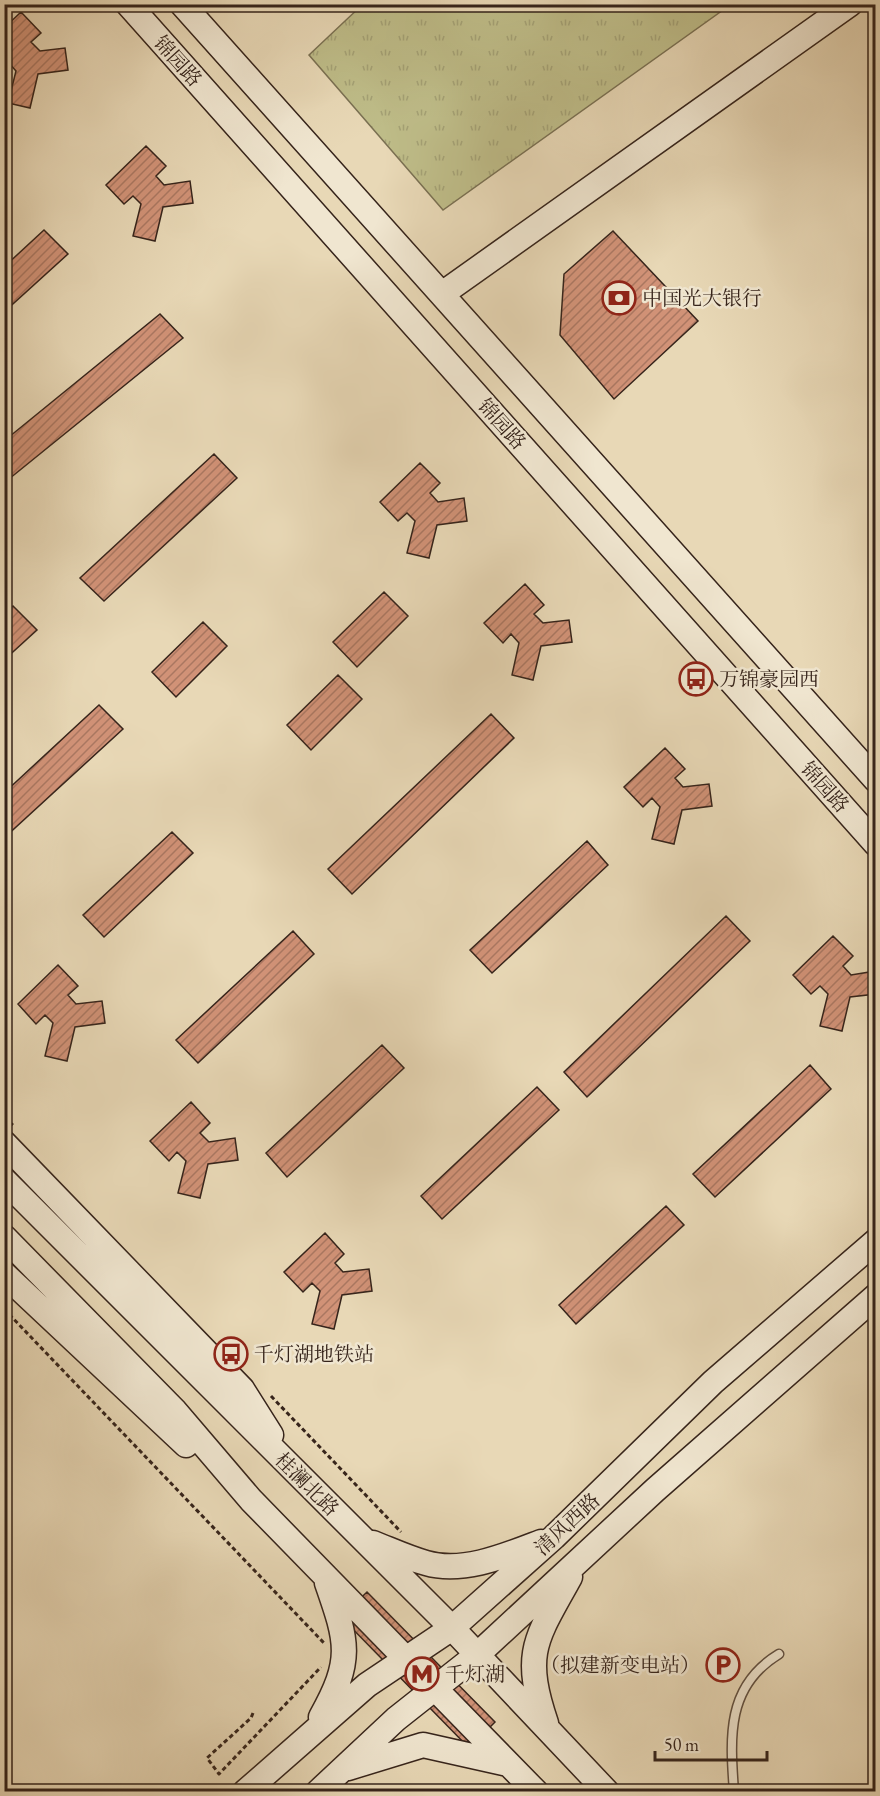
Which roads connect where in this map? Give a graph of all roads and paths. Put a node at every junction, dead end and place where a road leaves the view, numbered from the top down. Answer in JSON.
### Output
{"nodes":[{"id":1,"x":128,"y":4,"type":"edge"},
{"id":2,"x":182,"y":4,"type":"edge"},
{"id":3,"x":850,"y":4,"type":"edge"},
{"id":4,"x":442,"y":294,"type":"junction"},
{"id":5,"x":876,"y":780,"type":"edge"},
{"id":6,"x":876,"y":844,"type":"edge"},
{"id":7,"x":4,"y":1143,"type":"edge"},
{"id":8,"x":4,"y":1180,"type":"edge"},
{"id":9,"x":4,"y":1237,"type":"edge"},
{"id":10,"x":876,"y":1240,"type":"edge"},
{"id":11,"x":4,"y":1274,"type":"edge"},
{"id":12,"x":870,"y":1303,"type":"edge"},
{"id":13,"x":4,"y":1310,"type":"edge"},
{"id":14,"x":291,"y":1468,"type":"junction"},
{"id":15,"x":251,"y":1500,"type":"junction"},
{"id":16,"x":554,"y":1538,"type":"junction"},
{"id":17,"x":364,"y":1540,"type":"junction"},
{"id":18,"x":579,"y":1560,"type":"junction"},
{"id":19,"x":324,"y":1575,"type":"junction"},
{"id":20,"x":452,"y":1628,"type":"junction"},
{"id":21,"x":326,"y":1645,"type":"dead end"},
{"id":22,"x":779,"y":1654,"type":"dead end"},
{"id":23,"x":477,"y":1655,"type":"junction"},
{"id":24,"x":406,"y":1659,"type":"junction"},
{"id":25,"x":325,"y":1663,"type":"dead end"},
{"id":26,"x":434,"y":1689,"type":"junction"},
{"id":27,"x":253,"y":1713,"type":"dead end"},
{"id":28,"x":548,"y":1729,"type":"junction"},
{"id":29,"x":313,"y":1730,"type":"junction"},
{"id":30,"x":508,"y":1764,"type":"junction"},
{"id":31,"x":342,"y":1770,"type":"junction"},
{"id":32,"x":245,"y":1791,"type":"edge"},
{"id":33,"x":318,"y":1791,"type":"edge"},
{"id":34,"x":536,"y":1791,"type":"edge"},
{"id":35,"x":607,"y":1791,"type":"edge"},
{"id":36,"x":734,"y":1791,"type":"edge"}],
"edges":[{"from":1,"to":6,"type":"main road","name":"锦园路"},
{"from":2,"to":4,"type":"main road"},
{"from":3,"to":4,"type":"main road"},
{"from":4,"to":5,"type":"main road"},
{"from":7,"to":14,"type":"main road"},
{"from":8,"to":14,"type":"main road","name":"桂澜北路"},
{"from":9,"to":15,"type":"main road"},
{"from":10,"to":16,"type":"main road","name":"清风西路"},
{"from":11,"to":15,"type":"main road"},
{"from":12,"to":18,"type":"main road","name":"清风西路"},
{"from":13,"to":21,"type":"path"},
{"from":14,"to":17,"type":"main road","name":"桂澜北路"},
{"from":15,"to":19,"type":"main road"},
{"from":16,"to":17,"type":"main road"},
{"from":16,"to":20,"type":"main road","name":"清风西路"},
{"from":17,"to":20,"type":"main road","name":"桂澜北路"},
{"from":18,"to":23,"type":"main road","name":"清风西路"},
{"from":18,"to":28,"type":"main road"},
{"from":19,"to":24,"type":"main road"},
{"from":19,"to":29,"type":"main road"},
{"from":20,"to":23,"type":"main road","name":"桂澜北路"},
{"from":20,"to":24,"type":"main road","name":"清风西路"},
{"from":22,"to":36,"type":"lane"},
{"from":23,"to":26,"type":"main road","name":"清风西路"},
{"from":23,"to":28,"type":"main road","name":"桂澜北路"},
{"from":24,"to":26,"type":"main road"},
{"from":24,"to":29,"type":"main road","name":"清风西路"},
{"from":25,"to":27,"type":"path"},
{"from":26,"to":30,"type":"main road"},
{"from":26,"to":31,"type":"main road","name":"清风西路"},
{"from":28,"to":35,"type":"main road","name":"桂澜北路"},
{"from":29,"to":32,"type":"main road","name":"清风西路"},
{"from":30,"to":31,"type":"main road"},
{"from":30,"to":34,"type":"main road"},
{"from":31,"to":33,"type":"main road","name":"清风西路"}]}
